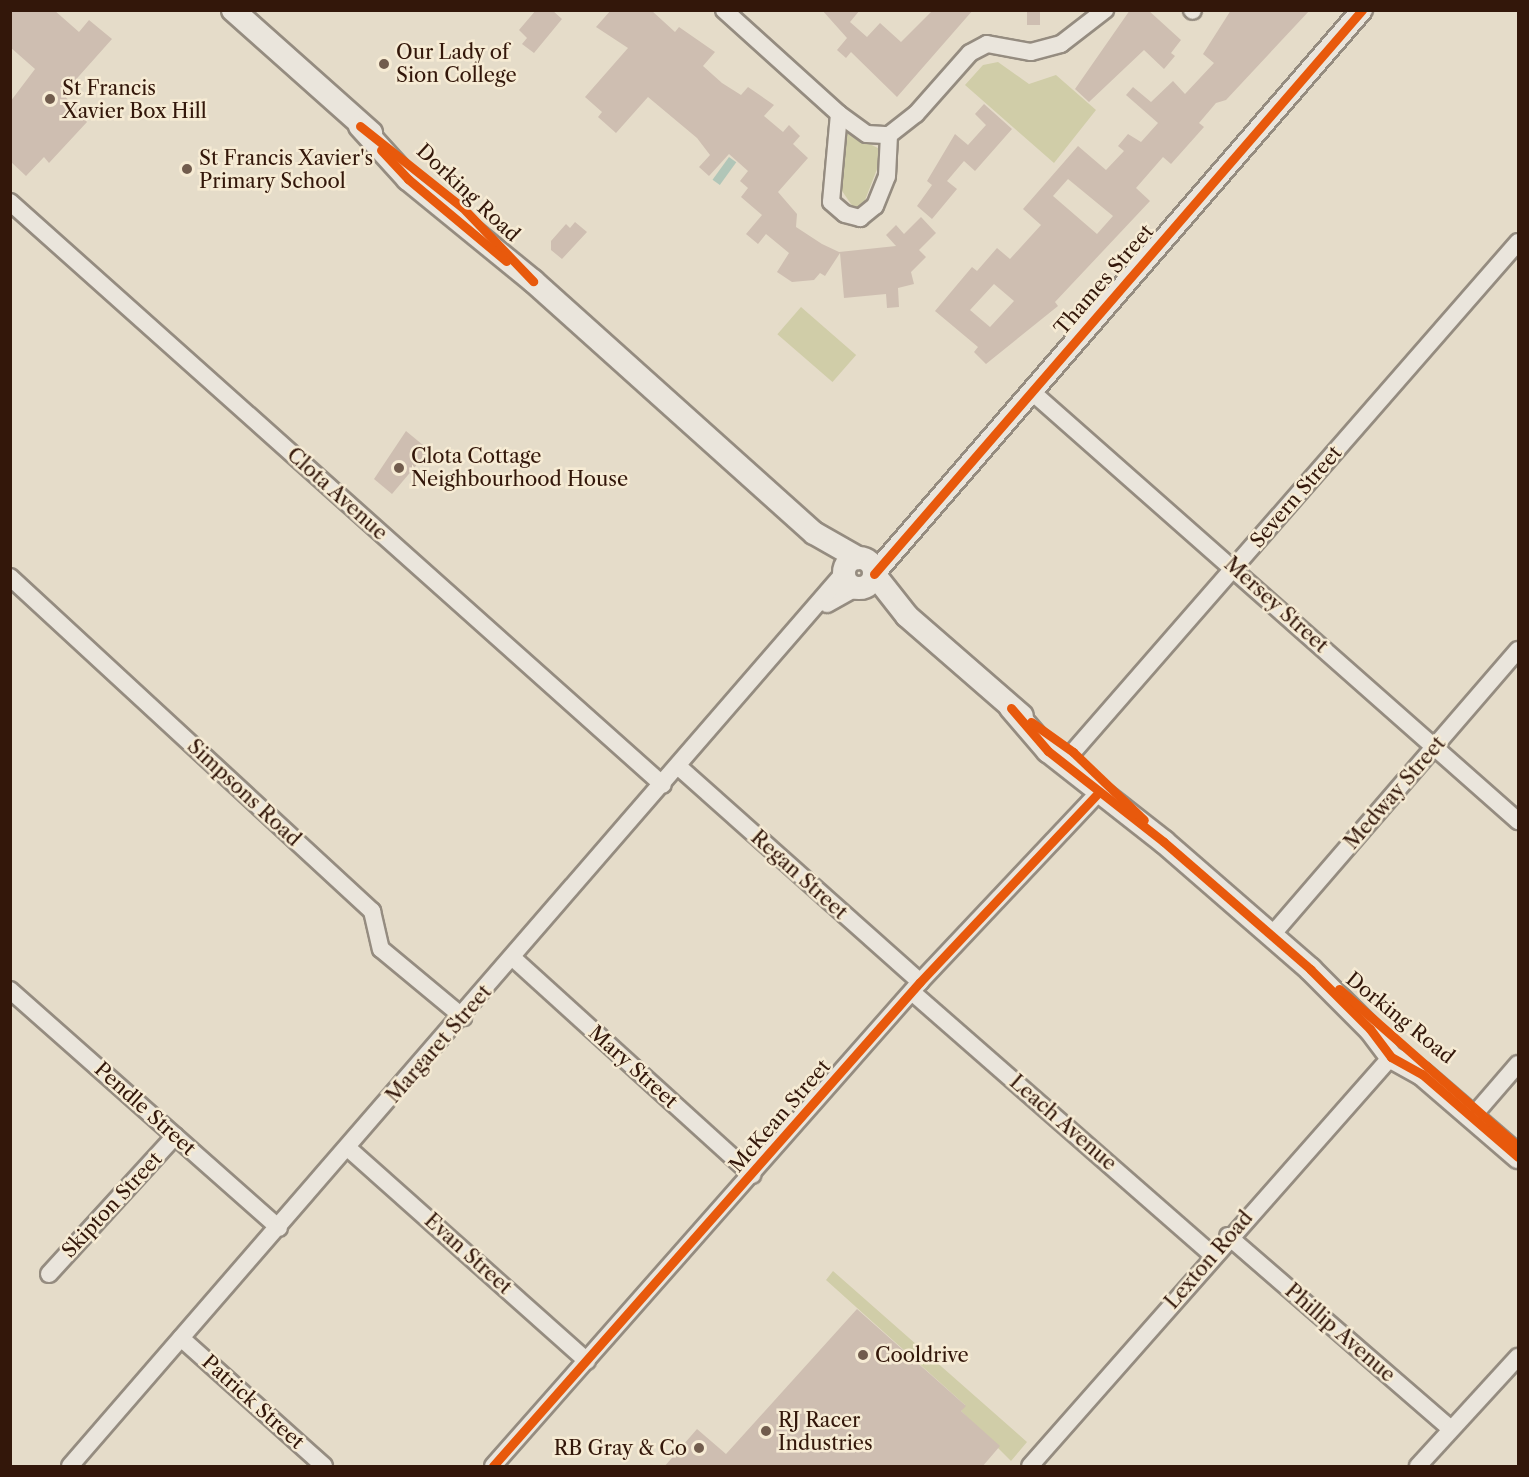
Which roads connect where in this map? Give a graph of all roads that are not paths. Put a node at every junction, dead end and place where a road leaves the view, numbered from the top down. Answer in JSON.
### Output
{"nodes":[{"id":1,"x":233,"y":10,"type":"edge"},
{"id":2,"x":724,"y":10,"type":"edge"},
{"id":3,"x":1105,"y":10,"type":"edge"},
{"id":4,"x":1362,"y":10,"type":"edge"},
{"id":5,"x":839,"y":114,"type":"junction"},
{"id":6,"x":889,"y":135,"type":"junction"},
{"id":7,"x":10,"y":202,"type":"edge"},
{"id":8,"x":1518,"y":242,"type":"edge"},
{"id":9,"x":1031,"y":391,"type":"junction"},
{"id":10,"x":1234,"y":568,"type":"junction"},
{"id":11,"x":859,"y":573,"type":"junction"},
{"id":12,"x":10,"y":577,"type":"edge"},
{"id":13,"x":1518,"y":650,"type":"edge"},
{"id":14,"x":1011,"y":708,"type":"junction"},
{"id":15,"x":1435,"y":747,"type":"junction"},
{"id":16,"x":1073,"y":752,"type":"junction"},
{"id":17,"x":679,"y":767,"type":"junction"},
{"id":18,"x":663,"y":785,"type":"junction"},
{"id":19,"x":1093,"y":789,"type":"junction"},
{"id":20,"x":1518,"y":821,"type":"edge"},
{"id":21,"x":1164,"y":842,"type":"junction"},
{"id":22,"x":1271,"y":936,"type":"junction"},
{"id":23,"x":513,"y":958,"type":"junction"},
{"id":24,"x":1310,"y":969,"type":"junction"},
{"id":25,"x":916,"y":987,"type":"junction"},
{"id":26,"x":10,"y":990,"type":"edge"},
{"id":27,"x":463,"y":1017,"type":"junction"},
{"id":28,"x":1391,"y":1057,"type":"junction"},
{"id":29,"x":1518,"y":1064,"type":"edge"},
{"id":30,"x":1480,"y":1108,"type":"junction"},
{"id":31,"x":176,"y":1136,"type":"junction"},
{"id":32,"x":1518,"y":1146,"type":"edge"},
{"id":33,"x":348,"y":1148,"type":"junction"},
{"id":34,"x":1518,"y":1157,"type":"edge"},
{"id":35,"x":752,"y":1175,"type":"junction"},
{"id":36,"x":279,"y":1228,"type":"junction"},
{"id":37,"x":1228,"y":1236,"type":"junction"},
{"id":38,"x":1212,"y":1255,"type":"junction"},
{"id":39,"x":49,"y":1274,"type":"dead end"},
{"id":40,"x":182,"y":1338,"type":"junction"},
{"id":41,"x":1518,"y":1357,"type":"edge"},
{"id":42,"x":587,"y":1361,"type":"junction"},
{"id":43,"x":1451,"y":1429,"type":"junction"},
{"id":44,"x":70,"y":1467,"type":"edge"},
{"id":45,"x":324,"y":1467,"type":"edge"},
{"id":46,"x":494,"y":1467,"type":"edge"},
{"id":47,"x":1030,"y":1467,"type":"edge"},
{"id":48,"x":1418,"y":1467,"type":"edge"}],
"edges":[{"from":1,"to":11,"type":"main road","name":"Dorking Road"},
{"from":2,"to":5,"type":"street"},
{"from":3,"to":6,"type":"street"},
{"from":4,"to":9,"type":"street","name":"Thames Street"},
{"from":5,"to":6,"type":"street"},
{"from":5,"to":6,"type":"street"},
{"from":7,"to":18,"type":"street","name":"Clota Avenue"},
{"from":8,"to":10,"type":"street","name":"Severn Street"},
{"from":9,"to":10,"type":"street","name":"Mersey Street"},
{"from":9,"to":11,"type":"street","name":"Thames Street"},
{"from":10,"to":15,"type":"street","name":"Mersey Street"},
{"from":10,"to":16,"type":"street","name":"Severn Street"},
{"from":11,"to":14,"type":"main road","name":"Dorking Road"},
{"from":11,"to":17,"type":"street","name":"Margaret Street"},
{"from":12,"to":27,"type":"street","name":"Simpsons Road"},
{"from":13,"to":15,"type":"street","name":"Medway Street"},
{"from":14,"to":16,"type":"main road","name":"Dorking Road"},
{"from":14,"to":19,"type":"main road","name":"Dorking Road"},
{"from":15,"to":20,"type":"street","name":"Mersey Street"},
{"from":15,"to":22,"type":"street","name":"Medway Street"},
{"from":16,"to":21,"type":"main road","name":"Dorking Road"},
{"from":17,"to":18,"type":"street","name":"Margaret Street"},
{"from":17,"to":25,"type":"street","name":"Regan Street"},
{"from":18,"to":23,"type":"street","name":"Margaret Street"},
{"from":19,"to":21,"type":"main road","name":"Dorking Road"},
{"from":19,"to":25,"type":"street","name":"McKean Street"},
{"from":21,"to":22,"type":"main road","name":"Dorking Road"},
{"from":22,"to":24,"type":"main road","name":"Dorking Road"},
{"from":23,"to":27,"type":"street","name":"Margaret Street"},
{"from":23,"to":35,"type":"street","name":"Mary Street"},
{"from":24,"to":28,"type":"main road","name":"Dorking Road"},
{"from":24,"to":30,"type":"main road","name":"Dorking Road"},
{"from":25,"to":35,"type":"street","name":"McKean Street"},
{"from":25,"to":38,"type":"street","name":"Leach Avenue"},
{"from":26,"to":31,"type":"street","name":"Pendle Street"},
{"from":27,"to":33,"type":"street","name":"Margaret Street"},
{"from":28,"to":34,"type":"main road","name":"Dorking Road"},
{"from":28,"to":37,"type":"street","name":"Lexton Road"},
{"from":29,"to":30,"type":"street"},
{"from":30,"to":32,"type":"main road","name":"Dorking Road"},
{"from":31,"to":36,"type":"street","name":"Pendle Street"},
{"from":31,"to":39,"type":"street","name":"Skipton Street"},
{"from":33,"to":36,"type":"street","name":"Margaret Street"},
{"from":33,"to":42,"type":"street","name":"Evan Street"},
{"from":35,"to":42,"type":"street","name":"McKean Street"},
{"from":36,"to":40,"type":"street","name":"Margaret Street"},
{"from":37,"to":38,"type":"street","name":"Lexton Road"},
{"from":37,"to":43,"type":"street","name":"Phillip Avenue"},
{"from":38,"to":47,"type":"street","name":"Lexton Road"},
{"from":40,"to":44,"type":"street","name":"Margaret Street"},
{"from":40,"to":45,"type":"street","name":"Patrick Street"},
{"from":41,"to":43,"type":"street"},
{"from":42,"to":46,"type":"street","name":"McKean Street"},
{"from":43,"to":48,"type":"street"}]}
